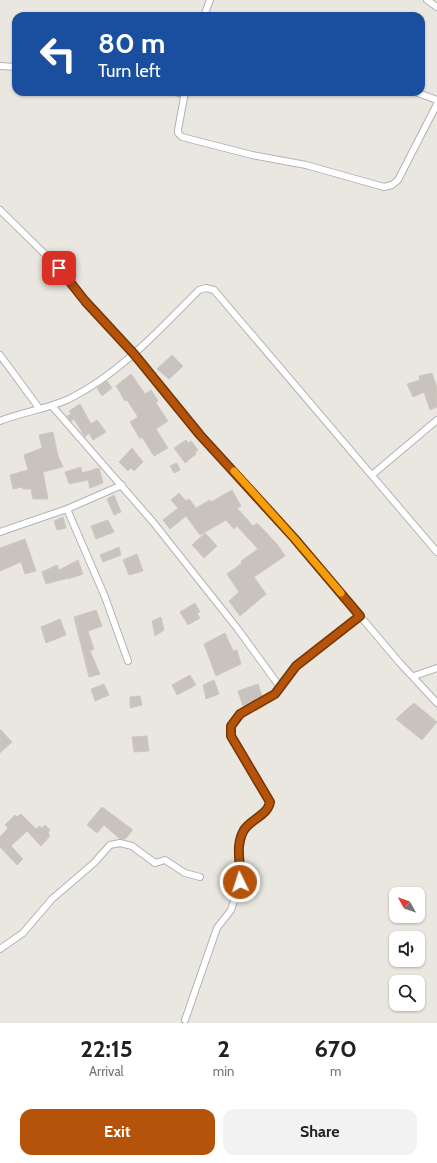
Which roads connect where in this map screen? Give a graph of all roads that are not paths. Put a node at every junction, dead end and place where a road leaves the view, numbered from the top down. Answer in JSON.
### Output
{"nodes":[{"id":1,"x":210,"y":0,"type":"edge"},
{"id":2,"x":427,"y":0,"type":"edge"},
{"id":3,"x":437,"y":8,"type":"edge"},
{"id":4,"x":206,"y":12,"type":"edge"},
{"id":5,"x":0,"y":66,"type":"edge"},
{"id":6,"x":12,"y":67,"type":"edge"},
{"id":7,"x":184,"y":96,"type":"edge"},
{"id":8,"x":425,"y":96,"type":"edge"},
{"id":9,"x":437,"y":100,"type":"edge"},
{"id":10,"x":437,"y":104,"type":"edge"},
{"id":11,"x":0,"y":210,"type":"edge"},
{"id":12,"x":134,"y":354,"type":"junction"},
{"id":13,"x":0,"y":355,"type":"edge"},
{"id":14,"x":52,"y":406,"type":"junction"},
{"id":15,"x":38,"y":408,"type":"junction"},
{"id":16,"x":437,"y":420,"type":"edge"},
{"id":17,"x":0,"y":421,"type":"edge"},
{"id":18,"x":372,"y":475,"type":"junction"},
{"id":19,"x":122,"y":485,"type":"junction"},
{"id":20,"x":67,"y":508,"type":"junction"},
{"id":21,"x":0,"y":532,"type":"edge"},
{"id":22,"x":437,"y":552,"type":"edge"},
{"id":23,"x":360,"y":616,"type":"junction"},
{"id":24,"x":128,"y":661,"type":"dead end"},
{"id":25,"x":437,"y":668,"type":"edge"},
{"id":26,"x":414,"y":676,"type":"junction"},
{"id":27,"x":280,"y":687,"type":"junction"},
{"id":28,"x":437,"y":703,"type":"edge"},
{"id":29,"x":200,"y":877,"type":"dead end"},
{"id":30,"x":0,"y":949,"type":"edge"},
{"id":31,"x":186,"y":1020,"type":"dead end"}],
"edges":[{"from":1,"to":4,"type":"street"},
{"from":2,"to":3,"type":"street"},
{"from":5,"to":6,"type":"street"},
{"from":7,"to":10,"type":"street"},
{"from":8,"to":9,"type":"street"},
{"from":11,"to":12,"type":"street"},
{"from":12,"to":14,"type":"street"},
{"from":12,"to":18,"type":"street"},
{"from":12,"to":23,"type":"street"},
{"from":13,"to":15,"type":"street"},
{"from":14,"to":15,"type":"street"},
{"from":14,"to":19,"type":"street"},
{"from":15,"to":17,"type":"street"},
{"from":16,"to":18,"type":"street"},
{"from":18,"to":22,"type":"street"},
{"from":19,"to":20,"type":"street"},
{"from":19,"to":27,"type":"street"},
{"from":20,"to":21,"type":"street"},
{"from":20,"to":24,"type":"street"},
{"from":23,"to":26,"type":"street"},
{"from":23,"to":27,"type":"street"},
{"from":25,"to":26,"type":"street"},
{"from":26,"to":28,"type":"street"},
{"from":27,"to":31,"type":"street"},
{"from":29,"to":30,"type":"street"}]}
